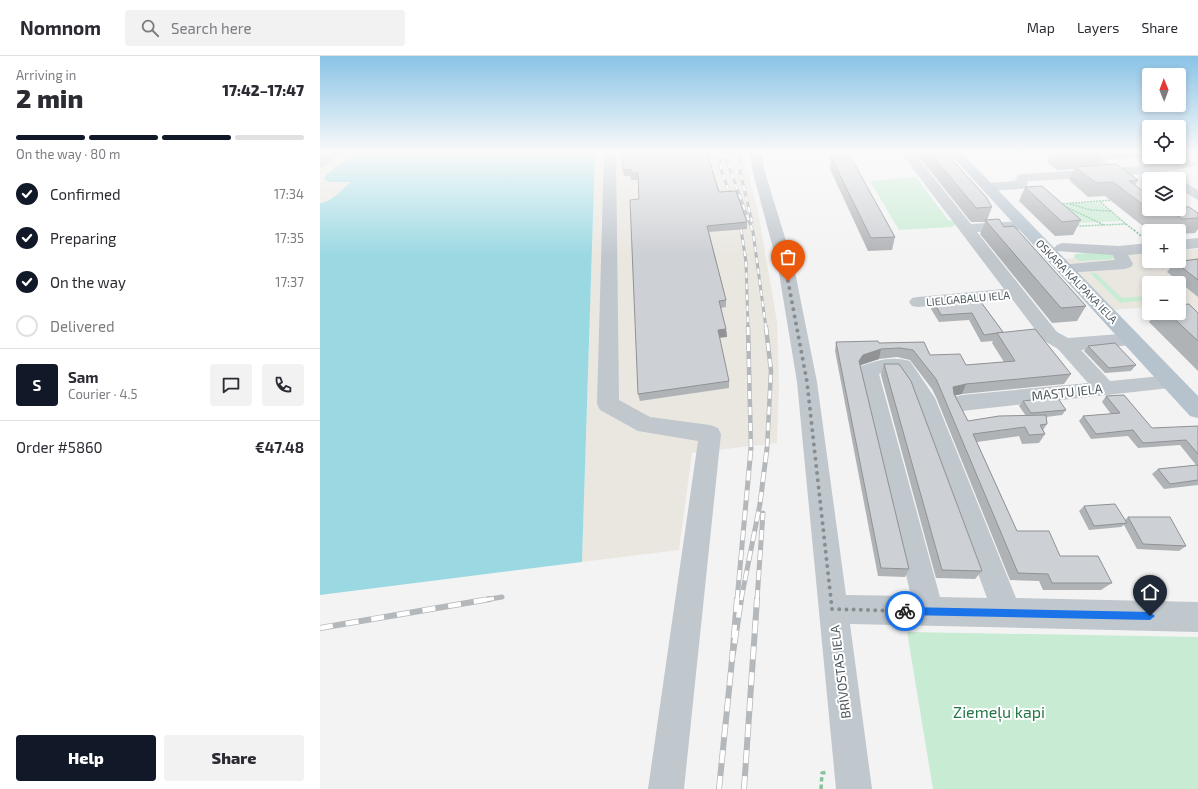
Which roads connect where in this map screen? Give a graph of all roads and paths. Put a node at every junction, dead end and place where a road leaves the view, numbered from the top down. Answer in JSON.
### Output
{"nodes":[{"id":1,"x":608,"y":187,"type":"edge"},
{"id":2,"x":763,"y":187,"type":"edge"},
{"id":3,"x":933,"y":187,"type":"edge"},
{"id":4,"x":987,"y":187,"type":"edge"},
{"id":5,"x":1186,"y":188,"type":"edge"},
{"id":6,"x":1198,"y":196,"type":"edge"},
{"id":7,"x":1114,"y":200,"type":"edge"},
{"id":8,"x":1100,"y":201,"type":"junction"},
{"id":9,"x":1067,"y":203,"type":"junction"},
{"id":10,"x":1056,"y":204,"type":"junction"},
{"id":11,"x":1061,"y":208,"type":"edge"},
{"id":12,"x":1112,"y":211,"type":"junction"},
{"id":13,"x":1075,"y":222,"type":"edge"},
{"id":14,"x":1126,"y":224,"type":"junction"},
{"id":15,"x":1023,"y":225,"type":"junction"},
{"id":16,"x":1104,"y":225,"type":"junction"},
{"id":17,"x":967,"y":229,"type":"junction"},
{"id":18,"x":1142,"y":239,"type":"edge"},
{"id":19,"x":1142,"y":246,"type":"edge"},
{"id":20,"x":1062,"y":248,"type":"dead end"},
{"id":21,"x":1122,"y":258,"type":"junction"},
{"id":22,"x":1142,"y":260,"type":"edge"},
{"id":23,"x":1065,"y":268,"type":"junction"},
{"id":24,"x":1018,"y":293,"type":"junction"},
{"id":25,"x":918,"y":302,"type":"dead end"},
{"id":26,"x":1132,"y":339,"type":"junction"},
{"id":27,"x":1065,"y":344,"type":"junction"},
{"id":28,"x":1172,"y":382,"type":"junction"},
{"id":29,"x":1105,"y":388,"type":"junction"},
{"id":30,"x":962,"y":403,"type":"dead end"},
{"id":31,"x":1198,"y":410,"type":"edge"},
{"id":32,"x":832,"y":609,"type":"junction"},
{"id":33,"x":929,"y":612,"type":"junction"},
{"id":34,"x":1007,"y":613,"type":"junction"},
{"id":35,"x":1198,"y":617,"type":"edge"},
{"id":36,"x":666,"y":789,"type":"edge"},
{"id":37,"x":854,"y":789,"type":"edge"}],
"edges":[{"from":1,"to":36,"type":"street"},
{"from":2,"to":32,"type":"street","name":"BRĪVOSTAS IELA"},
{"from":3,"to":17,"type":"street"},
{"from":4,"to":15,"type":"main road","name":"OSKARA KALPAKA IELA"},
{"from":5,"to":6,"type":"street"},
{"from":7,"to":8,"type":"path"},
{"from":8,"to":9,"type":"path"},
{"from":8,"to":12,"type":"path"},
{"from":9,"to":10,"type":"path"},
{"from":9,"to":12,"type":"path"},
{"from":10,"to":11,"type":"path"},
{"from":10,"to":16,"type":"path"},
{"from":12,"to":14,"type":"path"},
{"from":13,"to":16,"type":"path"},
{"from":14,"to":16,"type":"path"},
{"from":14,"to":18,"type":"path"},
{"from":15,"to":17,"type":"street"},
{"from":15,"to":23,"type":"main road","name":"OSKARA KALPAKA IELA"},
{"from":17,"to":24,"type":"street"},
{"from":19,"to":21,"type":"street"},
{"from":20,"to":21,"type":"street"},
{"from":21,"to":22,"type":"street"},
{"from":21,"to":23,"type":"street"},
{"from":23,"to":26,"type":"main road","name":"OSKARA KALPAKA IELA"},
{"from":24,"to":25,"type":"street","name":"LIELGABALU IELA"},
{"from":24,"to":27,"type":"street"},
{"from":26,"to":27,"type":"street"},
{"from":26,"to":28,"type":"main road","name":"OSKARA KALPAKA IELA"},
{"from":27,"to":29,"type":"street"},
{"from":28,"to":29,"type":"street","name":"MASTU IELA"},
{"from":28,"to":31,"type":"main road","name":"OSKARA KALPAKA IELA"},
{"from":29,"to":30,"type":"street","name":"MASTU IELA"},
{"from":32,"to":33,"type":"street"},
{"from":32,"to":37,"type":"street","name":"BRĪVOSTAS IELA"},
{"from":33,"to":34,"type":"street"},
{"from":33,"to":34,"type":"street"},
{"from":34,"to":35,"type":"street"}]}
